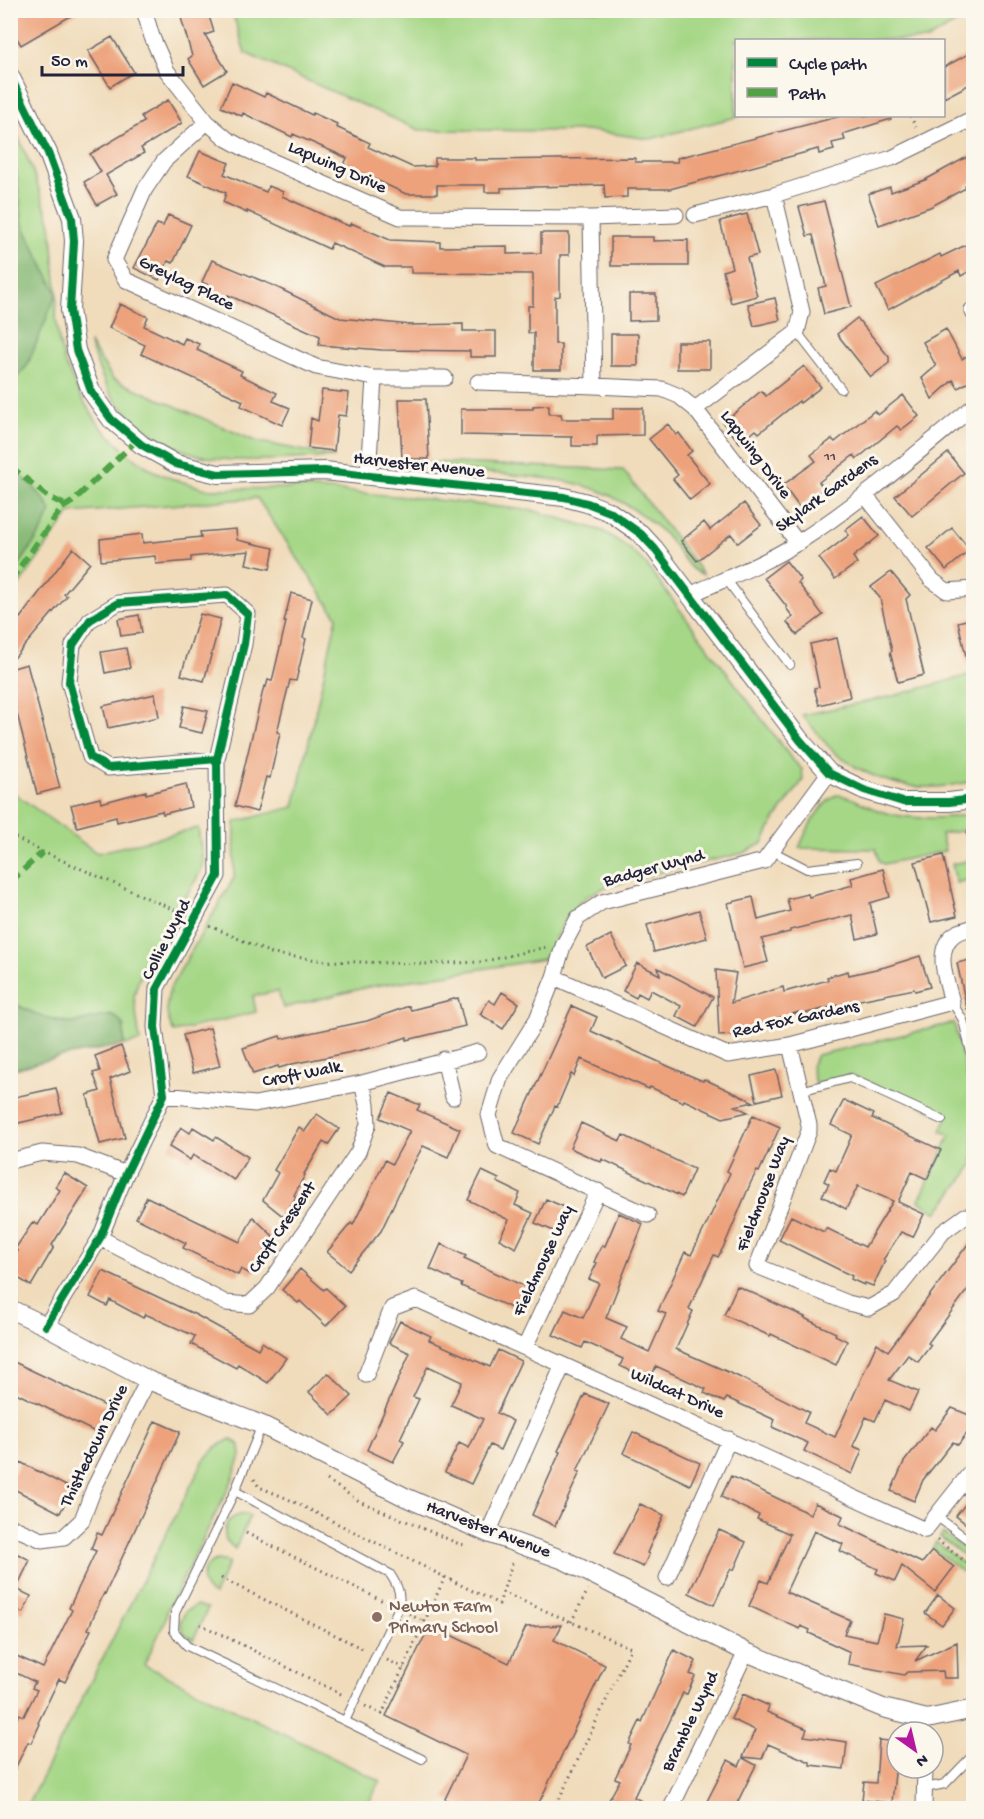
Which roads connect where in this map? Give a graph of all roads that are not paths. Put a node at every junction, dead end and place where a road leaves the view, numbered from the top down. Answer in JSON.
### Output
{"nodes":[{"id":1,"x":144,"y":10,"type":"edge"},
{"id":2,"x":10,"y":76,"type":"edge"},
{"id":3,"x":974,"y":118,"type":"edge"},
{"id":4,"x":207,"y":122,"type":"junction"},
{"id":5,"x":774,"y":195,"type":"junction"},
{"id":6,"x":676,"y":214,"type":"dead end"},
{"id":7,"x":695,"y":215,"type":"dead end"},
{"id":8,"x":591,"y":218,"type":"junction"},
{"id":9,"x":797,"y":332,"type":"junction"},
{"id":10,"x":374,"y":378,"type":"junction"},
{"id":11,"x":445,"y":378,"type":"dead end"},
{"id":12,"x":478,"y":382,"type":"dead end"},
{"id":13,"x":594,"y":386,"type":"junction"},
{"id":14,"x":841,"y":389,"type":"dead end"},
{"id":15,"x":974,"y":406,"type":"edge"},
{"id":16,"x":695,"y":409,"type":"junction"},
{"id":17,"x":368,"y":476,"type":"junction"},
{"id":18,"x":865,"y":495,"type":"junction"},
{"id":19,"x":798,"y":543,"type":"junction"},
{"id":20,"x":726,"y":579,"type":"junction"},
{"id":21,"x":974,"y":589,"type":"edge"},
{"id":22,"x":692,"y":594,"type":"junction"},
{"id":23,"x":790,"y":666,"type":"dead end"},
{"id":24,"x":217,"y":759,"type":"junction"},
{"id":25,"x":829,"y":773,"type":"junction"},
{"id":26,"x":974,"y":799,"type":"edge"},
{"id":27,"x":971,"y":834,"type":"dead end"},
{"id":28,"x":974,"y":845,"type":"edge"},
{"id":29,"x":772,"y":851,"type":"junction"},
{"id":30,"x":857,"y":863,"type":"dead end"},
{"id":31,"x":974,"y":927,"type":"edge"},
{"id":32,"x":554,"y":977,"type":"junction"},
{"id":33,"x":952,"y":1002,"type":"junction"},
{"id":34,"x":790,"y":1045,"type":"junction"},
{"id":35,"x":478,"y":1052,"type":"dead end"},
{"id":36,"x":444,"y":1059,"type":"junction"},
{"id":37,"x":974,"y":1065,"type":"edge"},
{"id":38,"x":362,"y":1083,"type":"junction"},
{"id":39,"x":800,"y":1091,"type":"junction"},
{"id":40,"x":164,"y":1095,"type":"junction"},
{"id":41,"x":453,"y":1096,"type":"dead end"},
{"id":42,"x":942,"y":1120,"type":"dead end"},
{"id":43,"x":497,"y":1146,"type":"joint"},
{"id":44,"x":10,"y":1161,"type":"edge"},
{"id":45,"x":126,"y":1174,"type":"junction"},
{"id":46,"x":598,"y":1191,"type":"junction"},
{"id":47,"x":648,"y":1215,"type":"dead end"},
{"id":48,"x":974,"y":1218,"type":"edge"},
{"id":49,"x":100,"y":1238,"type":"junction"},
{"id":50,"x":10,"y":1309,"type":"edge"},
{"id":51,"x":46,"y":1326,"type":"junction"},
{"id":52,"x":525,"y":1347,"type":"junction"},
{"id":53,"x":563,"y":1365,"type":"junction"},
{"id":54,"x":366,"y":1375,"type":"dead end"},
{"id":55,"x":148,"y":1380,"type":"junction"},
{"id":56,"x":262,"y":1425,"type":"junction"},
{"id":57,"x":729,"y":1439,"type":"junction"},
{"id":58,"x":974,"y":1468,"type":"edge"},
{"id":59,"x":235,"y":1491,"type":"junction"},
{"id":60,"x":936,"y":1516,"type":"junction"},
{"id":61,"x":10,"y":1526,"type":"edge"},
{"id":62,"x":488,"y":1533,"type":"junction"},
{"id":63,"x":974,"y":1544,"type":"edge"},
{"id":64,"x":667,"y":1578,"type":"dead end"},
{"id":65,"x":746,"y":1652,"type":"junction"},
{"id":66,"x":974,"y":1709,"type":"edge"},
{"id":67,"x":914,"y":1720,"type":"edge"},
{"id":68,"x":942,"y":1720,"type":"edge"},
{"id":69,"x":345,"y":1721,"type":"junction"},
{"id":70,"x":974,"y":1754,"type":"edge"},
{"id":71,"x":422,"y":1759,"type":"dead end"},
{"id":72,"x":924,"y":1780,"type":"edge"},
{"id":73,"x":924,"y":1788,"type":"junction"},
{"id":74,"x":671,"y":1809,"type":"edge"},
{"id":75,"x":924,"y":1809,"type":"edge"}],
"edges":[{"from":1,"to":4,"type":"street","name":"Lapwing Drive"},
{"from":2,"to":17,"type":"street","name":"Harvester Avenue"},
{"from":3,"to":5,"type":"street"},
{"from":4,"to":8,"type":"street","name":"Lapwing Drive"},
{"from":4,"to":10,"type":"street","name":"Greylag Place"},
{"from":5,"to":7,"type":"street"},
{"from":5,"to":9,"type":"street"},
{"from":6,"to":8,"type":"street","name":"Lapwing Drive"},
{"from":8,"to":13,"type":"street"},
{"from":9,"to":14,"type":"lane"},
{"from":9,"to":16,"type":"street"},
{"from":10,"to":11,"type":"street","name":"Greylag Place"},
{"from":10,"to":17,"type":"street"},
{"from":12,"to":13,"type":"street","name":"Lapwing Drive"},
{"from":13,"to":16,"type":"street","name":"Lapwing Drive"},
{"from":15,"to":18,"type":"street","name":"Skylark Gardens"},
{"from":16,"to":19,"type":"street","name":"Lapwing Drive"},
{"from":17,"to":22,"type":"street","name":"Harvester Avenue"},
{"from":18,"to":19,"type":"street","name":"Skylark Gardens"},
{"from":18,"to":21,"type":"street"},
{"from":19,"to":20,"type":"street","name":"Skylark Gardens"},
{"from":20,"to":22,"type":"street","name":"Skylark Gardens"},
{"from":20,"to":23,"type":"lane"},
{"from":22,"to":25,"type":"street","name":"Harvester Avenue"},
{"from":24,"to":24,"type":"street","name":"Collie Wynd"},
{"from":24,"to":40,"type":"street","name":"Collie Wynd"},
{"from":25,"to":26,"type":"street","name":"Harvester Avenue"},
{"from":25,"to":29,"type":"street","name":"Badger Wynd"},
{"from":27,"to":28,"type":"lane"},
{"from":29,"to":30,"type":"lane"},
{"from":29,"to":32,"type":"street","name":"Badger Wynd"},
{"from":31,"to":33,"type":"street"},
{"from":32,"to":34,"type":"street","name":"Red Fox Gardens"},
{"from":32,"to":43,"type":"street","name":"Badger Wynd"},
{"from":33,"to":34,"type":"street","name":"Red Fox Gardens"},
{"from":33,"to":37,"type":"lane"},
{"from":34,"to":39,"type":"street","name":"Fieldmouse Way"},
{"from":35,"to":36,"type":"street","name":"Croft Walk"},
{"from":36,"to":38,"type":"street","name":"Croft Walk"},
{"from":36,"to":41,"type":"street"},
{"from":38,"to":40,"type":"street","name":"Croft Walk"},
{"from":38,"to":49,"type":"street","name":"Croft Crescent"},
{"from":39,"to":42,"type":"lane"},
{"from":39,"to":48,"type":"street","name":"Fieldmouse Way"},
{"from":40,"to":45,"type":"street"},
{"from":43,"to":46,"type":"street","name":"Fieldmouse way"},
{"from":44,"to":45,"type":"street"},
{"from":45,"to":49,"type":"street"},
{"from":46,"to":47,"type":"street","name":"Fieldmouse way"},
{"from":46,"to":52,"type":"street","name":"Fieldmouse way"},
{"from":49,"to":51,"type":"street"},
{"from":50,"to":51,"type":"street","name":"Harvester Avenue"},
{"from":51,"to":55,"type":"street","name":"Harvester Avenue"},
{"from":52,"to":53,"type":"street"},
{"from":52,"to":54,"type":"street"},
{"from":53,"to":57,"type":"street","name":"Wildcat Drive"},
{"from":53,"to":62,"type":"street"},
{"from":55,"to":56,"type":"street","name":"Harvester Avenue"},
{"from":55,"to":61,"type":"street","name":"Thistledown Drive"},
{"from":56,"to":59,"type":"lane"},
{"from":56,"to":62,"type":"street","name":"Harvester Avenue"},
{"from":57,"to":60,"type":"street","name":"Wildcat Drive"},
{"from":57,"to":64,"type":"street"},
{"from":58,"to":60,"type":"street"},
{"from":59,"to":69,"type":"lane"},
{"from":59,"to":69,"type":"lane"},
{"from":60,"to":63,"type":"lane"},
{"from":62,"to":65,"type":"street","name":"Harvester Avenue"},
{"from":65,"to":67,"type":"street","name":"Harvester Avenue"},
{"from":65,"to":74,"type":"street","name":"Bramble Wynd"},
{"from":66,"to":68,"type":"street","name":"Harvester Avenue"},
{"from":69,"to":71,"type":"lane"},
{"from":70,"to":73,"type":"lane"},
{"from":72,"to":73,"type":"street"},
{"from":73,"to":75,"type":"street"}]}
